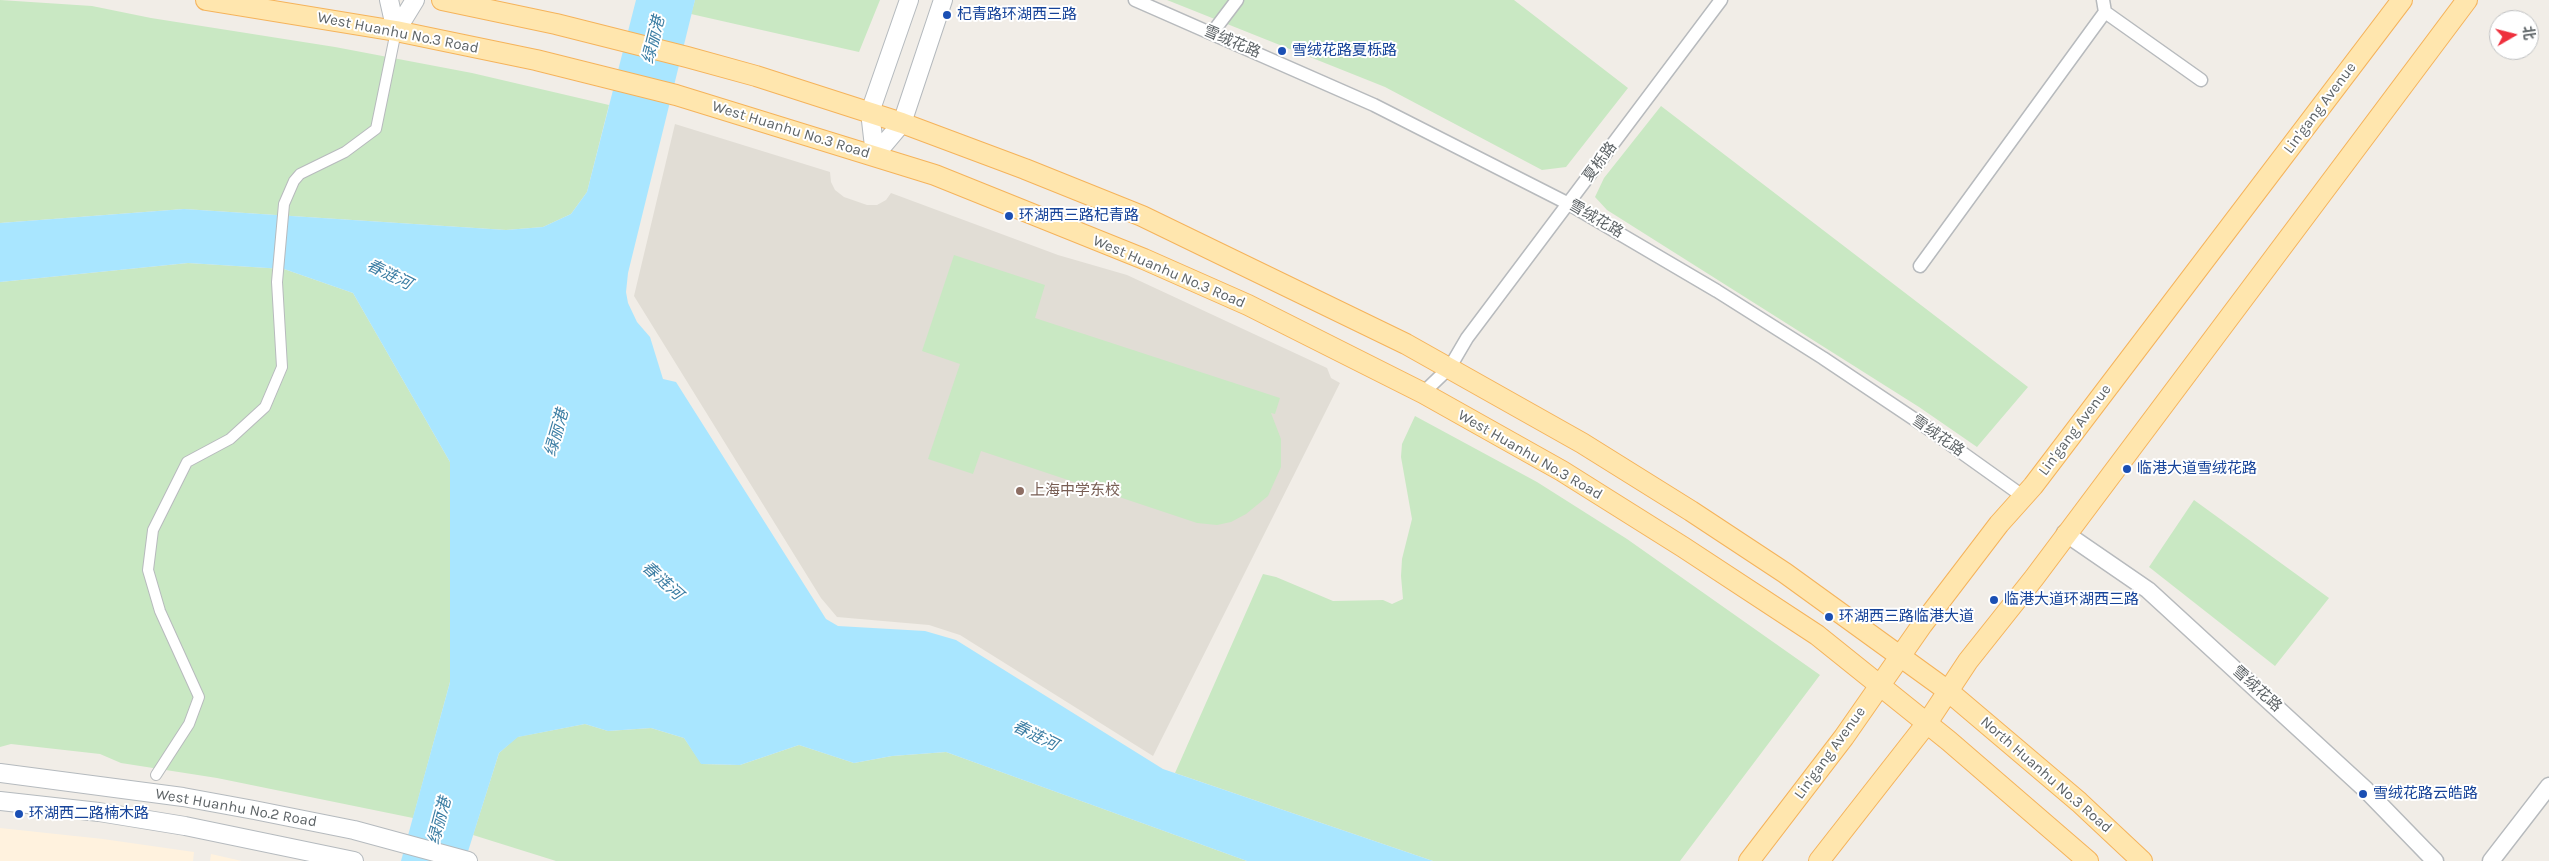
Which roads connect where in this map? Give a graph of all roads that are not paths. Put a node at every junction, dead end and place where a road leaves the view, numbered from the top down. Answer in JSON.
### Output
{"nodes":[{"id":1,"x":206,"y":0,"type":"edge"},
{"id":2,"x":389,"y":0,"type":"edge"},
{"id":3,"x":415,"y":0,"type":"edge"},
{"id":4,"x":442,"y":0,"type":"edge"},
{"id":5,"x":909,"y":0,"type":"edge"},
{"id":6,"x":943,"y":0,"type":"edge"},
{"id":7,"x":1135,"y":0,"type":"edge"},
{"id":8,"x":1237,"y":0,"type":"edge"},
{"id":9,"x":1721,"y":0,"type":"edge"},
{"id":10,"x":2402,"y":0,"type":"edge"},
{"id":11,"x":2467,"y":0,"type":"edge"},
{"id":12,"x":2104,"y":6,"type":"edge"},
{"id":13,"x":396,"y":31,"type":"junction"},
{"id":14,"x":1212,"y":34,"type":"junction"},
{"id":15,"x":2200,"y":80,"type":"dead end"},
{"id":16,"x":870,"y":112,"type":"junction"},
{"id":17,"x":902,"y":123,"type":"junction"},
{"id":18,"x":875,"y":155,"type":"junction"},
{"id":19,"x":1569,"y":204,"type":"junction"},
{"id":20,"x":1920,"y":266,"type":"dead end"},
{"id":21,"x":1450,"y":367,"type":"junction"},
{"id":22,"x":1423,"y":392,"type":"junction"},
{"id":23,"x":2024,"y":497,"type":"junction"},
{"id":24,"x":2065,"y":533,"type":"junction"},
{"id":25,"x":1901,"y":655,"type":"junction"},
{"id":26,"x":1880,"y":685,"type":"junction"},
{"id":27,"x":1948,"y":691,"type":"junction"},
{"id":28,"x":1926,"y":723,"type":"junction"},
{"id":29,"x":0,"y":773,"type":"edge"},
{"id":30,"x":156,"y":775,"type":"dead end"},
{"id":31,"x":2549,"y":786,"type":"edge"},
{"id":32,"x":0,"y":801,"type":"edge"},
{"id":33,"x":354,"y":861,"type":"edge"},
{"id":34,"x":468,"y":861,"type":"edge"},
{"id":35,"x":1749,"y":861,"type":"edge"},
{"id":36,"x":1819,"y":861,"type":"edge"},
{"id":37,"x":2088,"y":861,"type":"edge"},
{"id":38,"x":2142,"y":861,"type":"edge"},
{"id":39,"x":2435,"y":861,"type":"edge"},
{"id":40,"x":2492,"y":861,"type":"edge"}],
"edges":[{"from":1,"to":13,"type":"main road","name":"West Huanhu No.3 Road"},
{"from":2,"to":13,"type":"main road"},
{"from":3,"to":13,"type":"main road"},
{"from":4,"to":16,"type":"main road"},
{"from":5,"to":16,"type":"main road"},
{"from":6,"to":17,"type":"main road"},
{"from":7,"to":14,"type":"street","name":"雪绒花路"},
{"from":8,"to":14,"type":"street"},
{"from":9,"to":19,"type":"street","name":"夏栎路"},
{"from":10,"to":23,"type":"main road","name":"Lin'gang Avenue"},
{"from":11,"to":24,"type":"main road"},
{"from":12,"to":15,"type":"street"},
{"from":12,"to":20,"type":"street"},
{"from":13,"to":18,"type":"main road","name":"West Huanhu No.3 Road"},
{"from":13,"to":30,"type":"street"},
{"from":14,"to":19,"type":"street","name":"雪绒花路"},
{"from":16,"to":17,"type":"main road"},
{"from":16,"to":18,"type":"main road"},
{"from":17,"to":18,"type":"main road"},
{"from":17,"to":21,"type":"main road"},
{"from":18,"to":22,"type":"main road","name":"West Huanhu No.3 Road"},
{"from":19,"to":21,"type":"street","name":"夏栎路"},
{"from":19,"to":23,"type":"street","name":"雪绒花路"},
{"from":21,"to":22,"type":"street","name":"夏栎路"},
{"from":21,"to":25,"type":"main road"},
{"from":22,"to":26,"type":"main road","name":"West Huanhu No.3 Road"},
{"from":23,"to":25,"type":"main road","name":"Lin'gang Avenue"},
{"from":24,"to":27,"type":"main road"},
{"from":24,"to":39,"type":"street","name":"雪绒花路"},
{"from":25,"to":26,"type":"main road","name":"Lin'gang Avenue"},
{"from":25,"to":27,"type":"main road"},
{"from":26,"to":28,"type":"main road","name":"West Huanhu No.3 Road"},
{"from":26,"to":35,"type":"main road","name":"Lin'gang Avenue"},
{"from":27,"to":28,"type":"main road"},
{"from":27,"to":38,"type":"main road","name":"North Huanhu No.3 Road"},
{"from":28,"to":36,"type":"main road"},
{"from":28,"to":37,"type":"main road"},
{"from":29,"to":34,"type":"main road","name":"West Huanhu No.2 Road"},
{"from":31,"to":40,"type":"street"},
{"from":32,"to":33,"type":"main road","name":"West Huanhu No.2 Road"}]}
